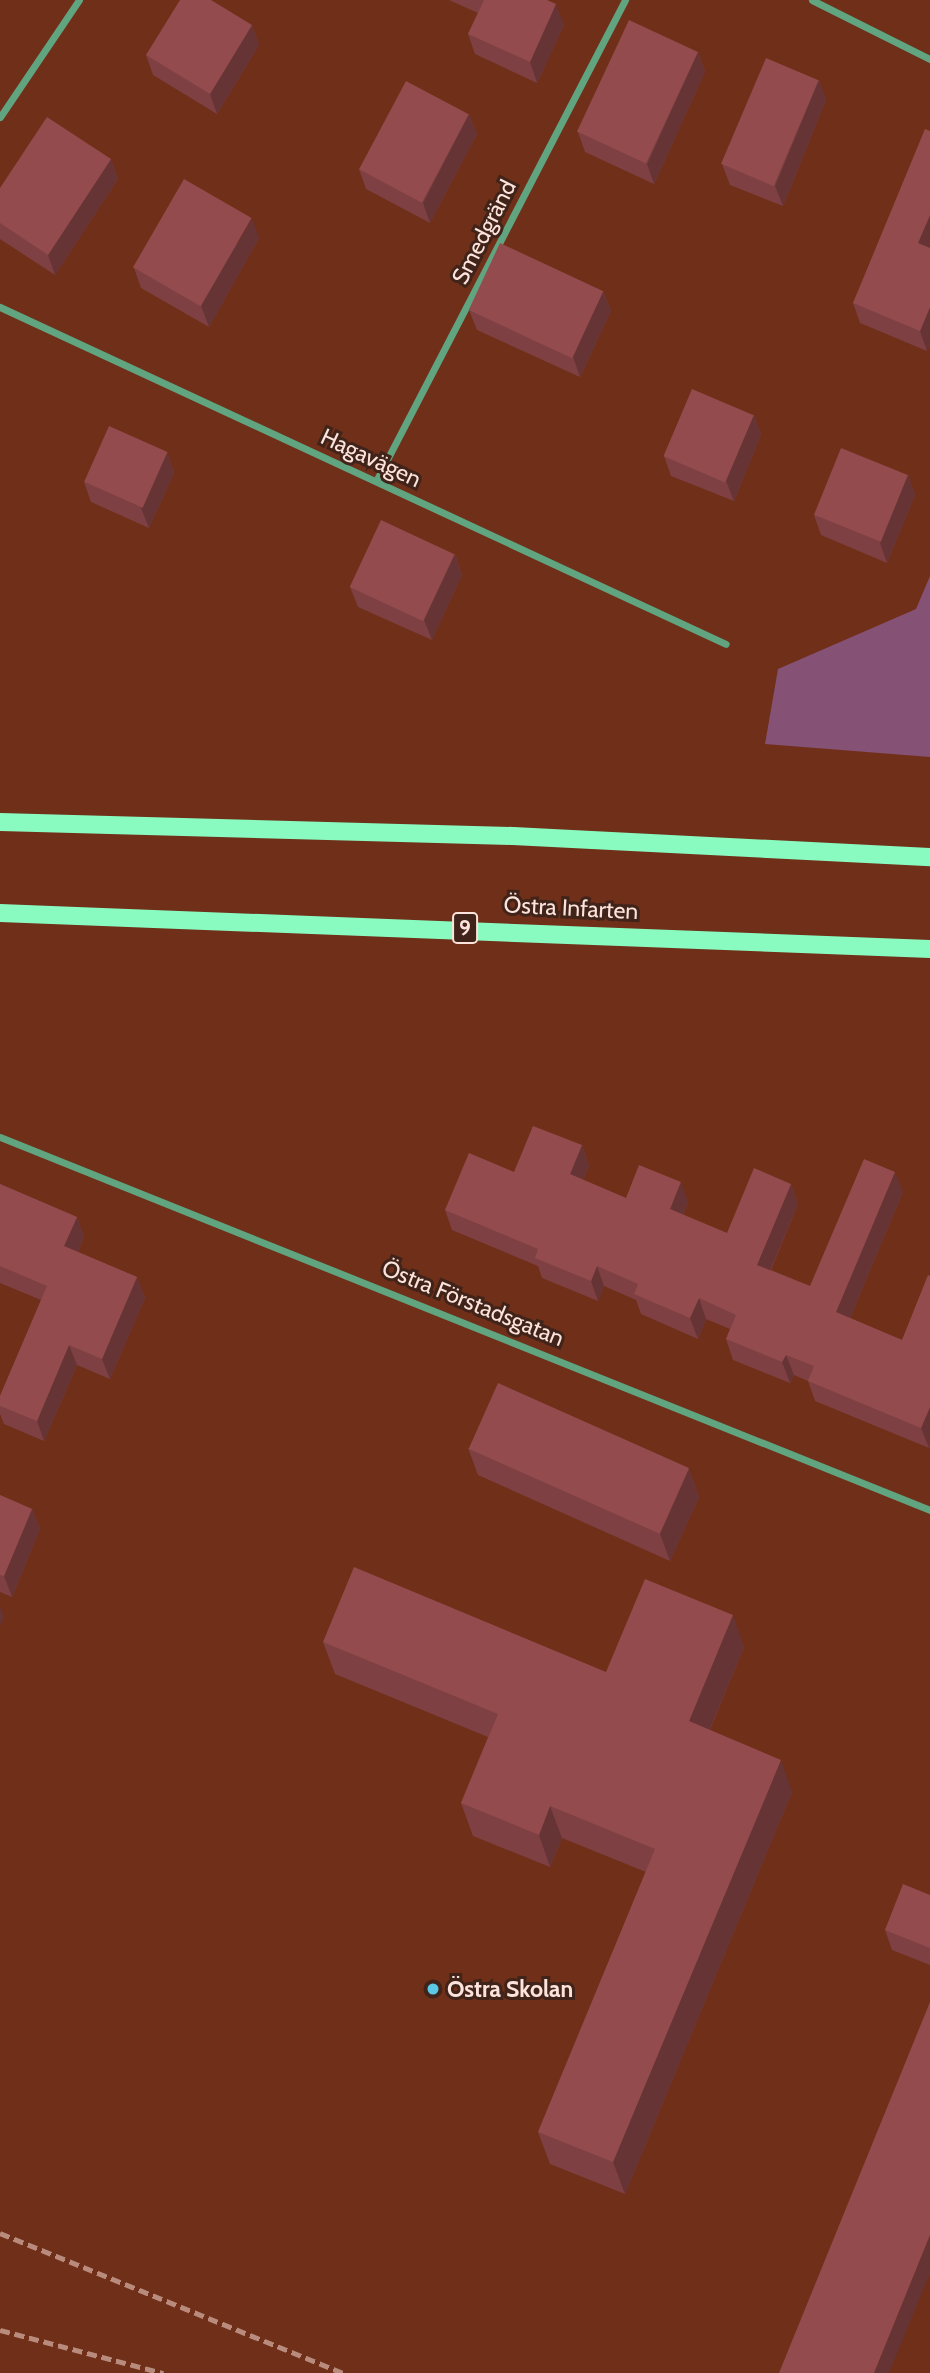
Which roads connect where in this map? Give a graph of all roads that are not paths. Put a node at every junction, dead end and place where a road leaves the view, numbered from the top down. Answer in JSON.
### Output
{"nodes":[{"id":1,"x":79,"y":0,"type":"edge"},
{"id":2,"x":625,"y":0,"type":"edge"},
{"id":3,"x":812,"y":0,"type":"edge"},
{"id":4,"x":930,"y":58,"type":"edge"},
{"id":5,"x":0,"y":117,"type":"edge"},
{"id":6,"x":0,"y":307,"type":"edge"},
{"id":7,"x":376,"y":481,"type":"junction"},
{"id":8,"x":726,"y":644,"type":"dead end"},
{"id":9,"x":0,"y":822,"type":"edge"},
{"id":10,"x":930,"y":857,"type":"edge"},
{"id":11,"x":0,"y":912,"type":"edge"},
{"id":12,"x":930,"y":949,"type":"edge"},
{"id":13,"x":0,"y":1137,"type":"edge"},
{"id":14,"x":930,"y":1510,"type":"edge"}],
"edges":[{"from":1,"to":5,"type":"street"},
{"from":2,"to":7,"type":"street","name":"Smedgränd"},
{"from":3,"to":4,"type":"street"},
{"from":6,"to":7,"type":"street","name":"Hagavägen"},
{"from":7,"to":8,"type":"street","name":"Hagavägen"},
{"from":9,"to":10,"type":"main road"},
{"from":11,"to":12,"type":"main road","name":"Östra Infarten","number":"9"},
{"from":13,"to":14,"type":"street","name":"Östra Förstadsgatan"}]}
